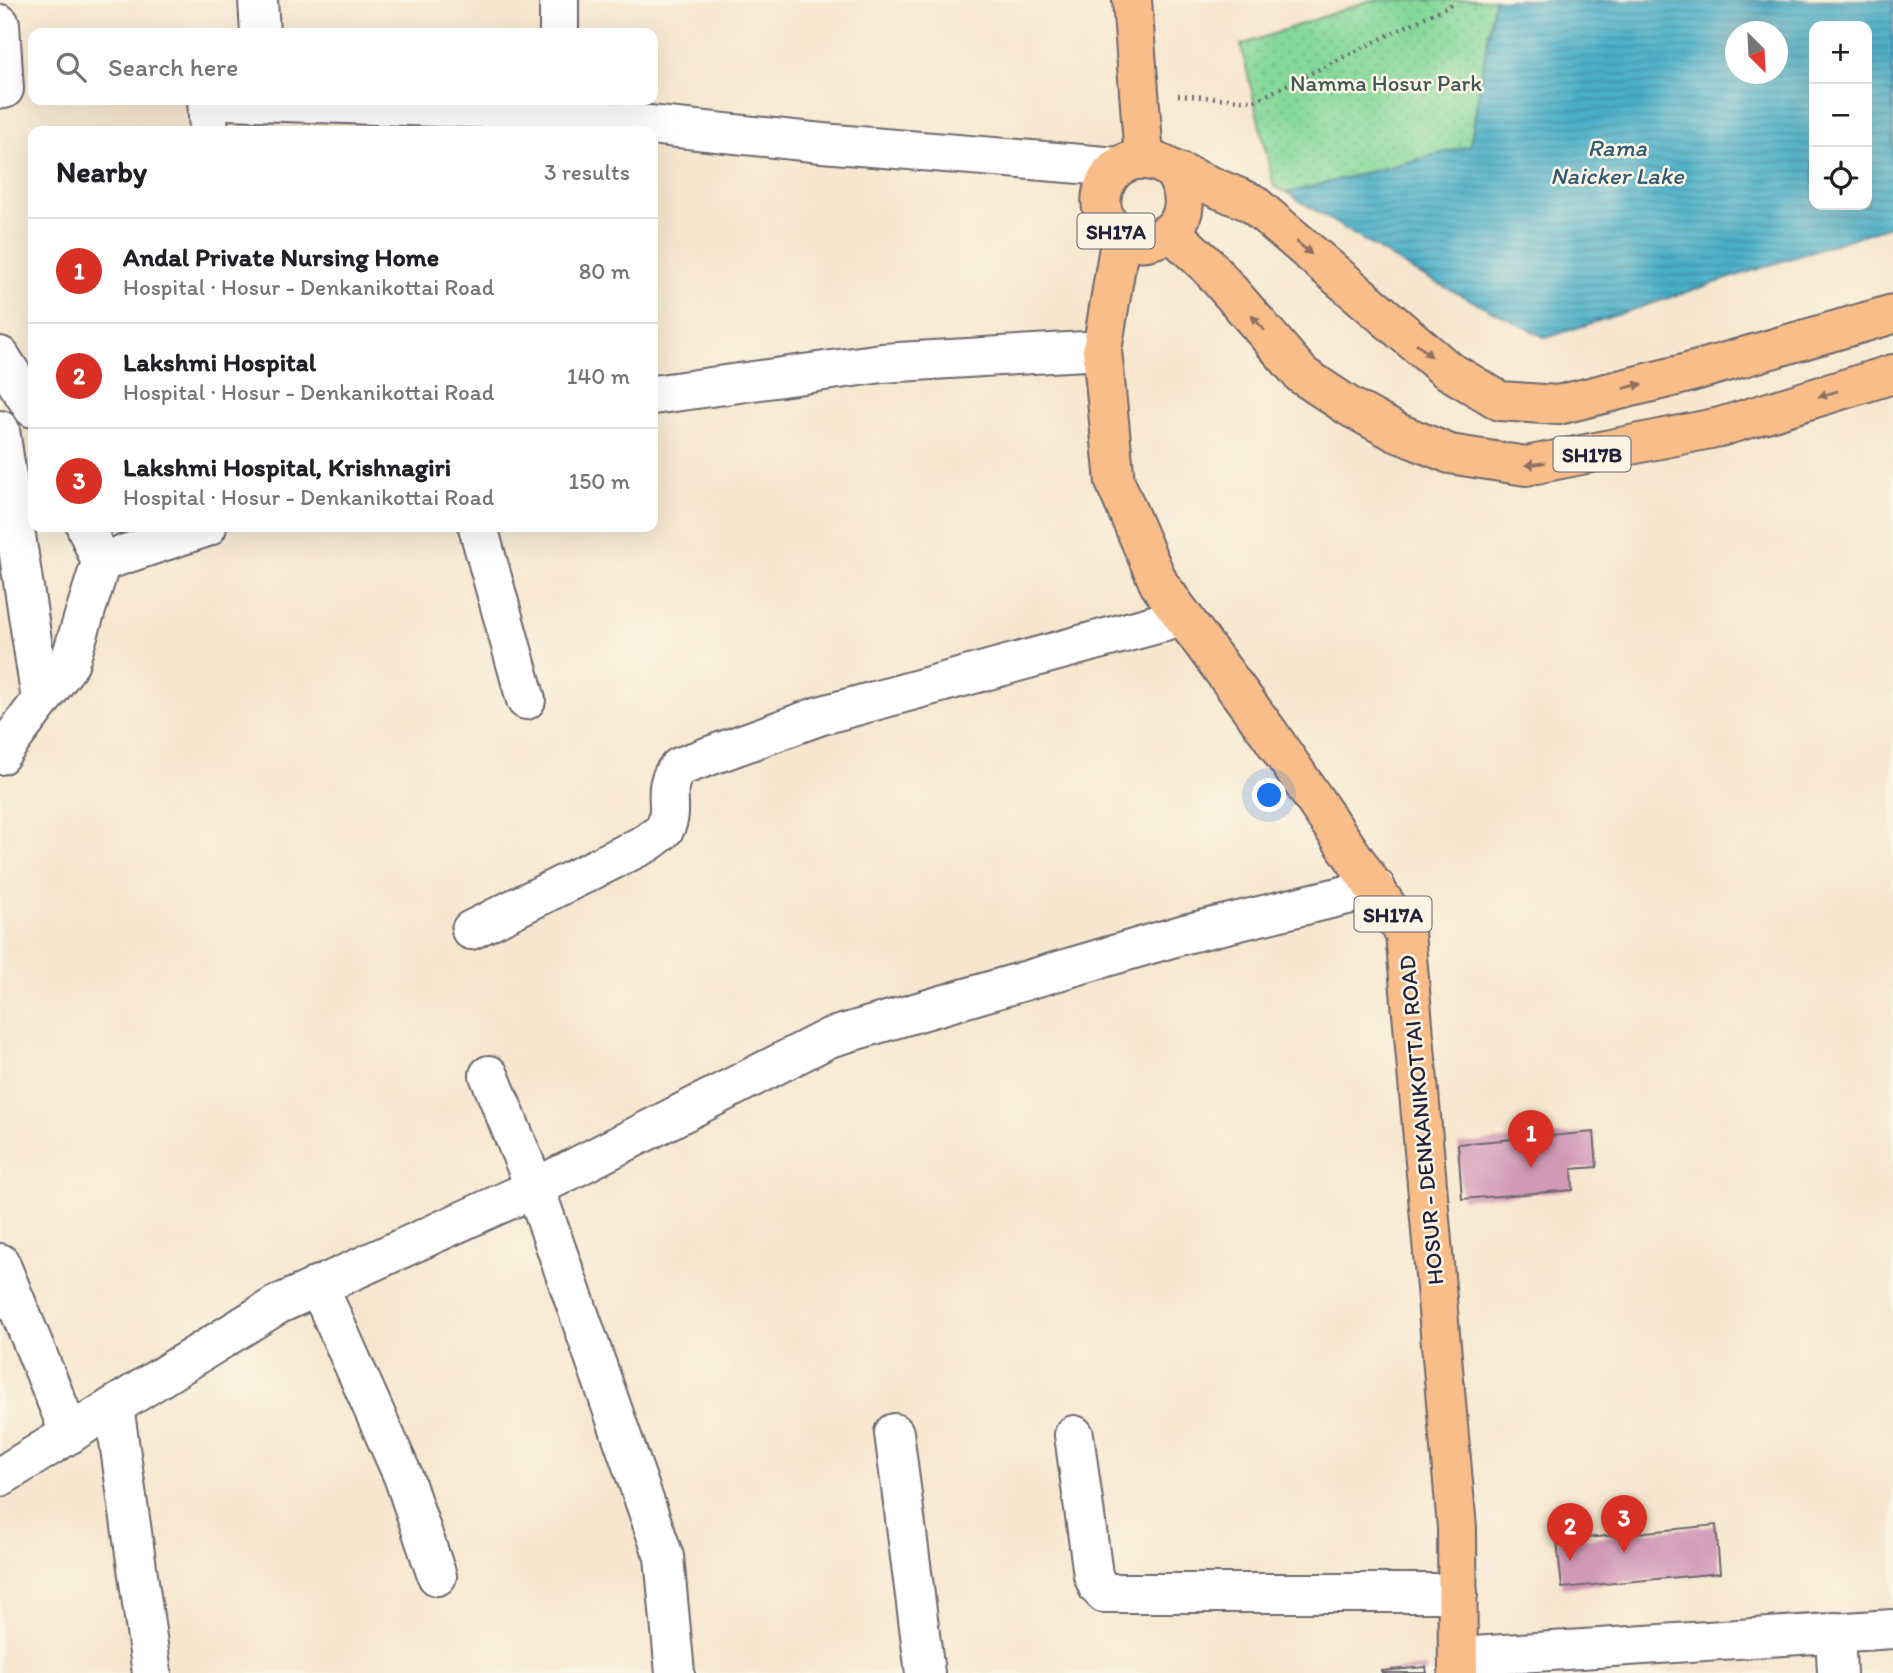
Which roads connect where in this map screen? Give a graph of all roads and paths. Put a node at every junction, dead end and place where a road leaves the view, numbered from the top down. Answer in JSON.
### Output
{"nodes":[{"id":1,"x":258,"y":0,"type":"edge"},
{"id":2,"x":559,"y":0,"type":"edge"},
{"id":3,"x":1132,"y":0,"type":"edge"},
{"id":4,"x":1453,"y":0,"type":"edge"},
{"id":5,"x":0,"y":24,"type":"edge"},
{"id":6,"x":260,"y":28,"type":"edge"},
{"id":7,"x":559,"y":28,"type":"edge"},
{"id":8,"x":4,"y":89,"type":"dead end"},
{"id":9,"x":1139,"y":93,"type":"junction"},
{"id":10,"x":207,"y":105,"type":"edge"},
{"id":11,"x":393,"y":105,"type":"edge"},
{"id":12,"x":556,"y":108,"type":"edge"},
{"id":13,"x":209,"y":126,"type":"edge"},
{"id":14,"x":1144,"y":165,"type":"junction"},
{"id":15,"x":1170,"y":232,"type":"junction"},
{"id":16,"x":1121,"y":235,"type":"junction"},
{"id":17,"x":1893,"y":314,"type":"edge"},
{"id":18,"x":1102,"y":350,"type":"junction"},
{"id":19,"x":0,"y":356,"type":"edge"},
{"id":20,"x":1893,"y":374,"type":"edge"},
{"id":21,"x":658,"y":394,"type":"edge"},
{"id":22,"x":28,"y":400,"type":"edge"},
{"id":23,"x":0,"y":430,"type":"edge"},
{"id":24,"x":88,"y":532,"type":"edge"},
{"id":25,"x":192,"y":532,"type":"edge"},
{"id":26,"x":479,"y":532,"type":"edge"},
{"id":27,"x":101,"y":562,"type":"junction"},
{"id":28,"x":1183,"y":617,"type":"junction"},
{"id":29,"x":41,"y":700,"type":"junction"},
{"id":30,"x":526,"y":700,"type":"dead end"},
{"id":31,"x":0,"y":755,"type":"edge"},
{"id":32,"x":1376,"y":888,"type":"junction"},
{"id":33,"x":471,"y":930,"type":"dead end"},
{"id":34,"x":489,"y":1075,"type":"dead end"},
{"id":35,"x":535,"y":1188,"type":"junction"},
{"id":36,"x":0,"y":1263,"type":"edge"},
{"id":37,"x":318,"y":1285,"type":"junction"},
{"id":38,"x":114,"y":1406,"type":"junction"},
{"id":39,"x":894,"y":1433,"type":"dead end"},
{"id":40,"x":70,"y":1434,"type":"junction"},
{"id":41,"x":1074,"y":1435,"type":"dead end"},
{"id":42,"x":0,"y":1477,"type":"edge"},
{"id":43,"x":437,"y":1576,"type":"dead end"},
{"id":44,"x":1458,"y":1593,"type":"junction"},
{"id":45,"x":1893,"y":1629,"type":"edge"},
{"id":46,"x":1835,"y":1632,"type":"junction"},
{"id":47,"x":1458,"y":1665,"type":"edge"},
{"id":48,"x":152,"y":1673,"type":"edge"},
{"id":49,"x":675,"y":1673,"type":"edge"},
{"id":50,"x":925,"y":1673,"type":"edge"},
{"id":51,"x":1837,"y":1673,"type":"edge"}],
"edges":[{"from":1,"to":6,"type":"street"},
{"from":2,"to":7,"type":"street"},
{"from":3,"to":9,"type":"main road","number":"SH17A"},
{"from":4,"to":9,"type":"path"},
{"from":5,"to":8,"type":"street"},
{"from":9,"to":14,"type":"main road","number":"SH17A"},
{"from":10,"to":13,"type":"street"},
{"from":11,"to":12,"type":"street"},
{"from":12,"to":14,"type":"street"},
{"from":14,"to":15,"type":"main road","number":"SH17A"},
{"from":14,"to":16,"type":"main road","number":"SH17A"},
{"from":14,"to":17,"type":"main road","number":"SH17B","one_way":true},
{"from":15,"to":16,"type":"main road","number":"SH17A"},
{"from":20,"to":15,"type":"main road","number":"SH17B","one_way":true},
{"from":16,"to":18,"type":"main road","name":"HOSUR - DENKANIKOTTAI ROAD","number":"SH17A"},
{"from":18,"to":21,"type":"street"},
{"from":18,"to":28,"type":"main road","name":"HOSUR - DENKANIKOTTAI ROAD","number":"SH17A"},
{"from":19,"to":22,"type":"street"},
{"from":23,"to":29,"type":"street"},
{"from":24,"to":27,"type":"street"},
{"from":25,"to":27,"type":"street"},
{"from":26,"to":30,"type":"street"},
{"from":27,"to":29,"type":"street"},
{"from":28,"to":32,"type":"main road","name":"HOSUR - DENKANIKOTTAI ROAD","number":"SH17A"},
{"from":28,"to":33,"type":"street"},
{"from":29,"to":31,"type":"street"},
{"from":32,"to":35,"type":"street"},
{"from":32,"to":44,"type":"main road","name":"HOSUR - DENKANIKOTTAI ROAD","number":"SH17A"},
{"from":34,"to":35,"type":"street"},
{"from":35,"to":37,"type":"street"},
{"from":35,"to":49,"type":"street"},
{"from":36,"to":40,"type":"street"},
{"from":37,"to":38,"type":"street"},
{"from":37,"to":43,"type":"street"},
{"from":38,"to":40,"type":"street"},
{"from":38,"to":48,"type":"street"},
{"from":39,"to":50,"type":"street"},
{"from":40,"to":42,"type":"street"},
{"from":41,"to":44,"type":"street"},
{"from":44,"to":47,"type":"main road","name":"HOSUR - DENKANIKOTTAI ROAD","number":"SH17A"},
{"from":45,"to":46,"type":"street"},
{"from":46,"to":47,"type":"street"},
{"from":46,"to":51,"type":"street"}]}
